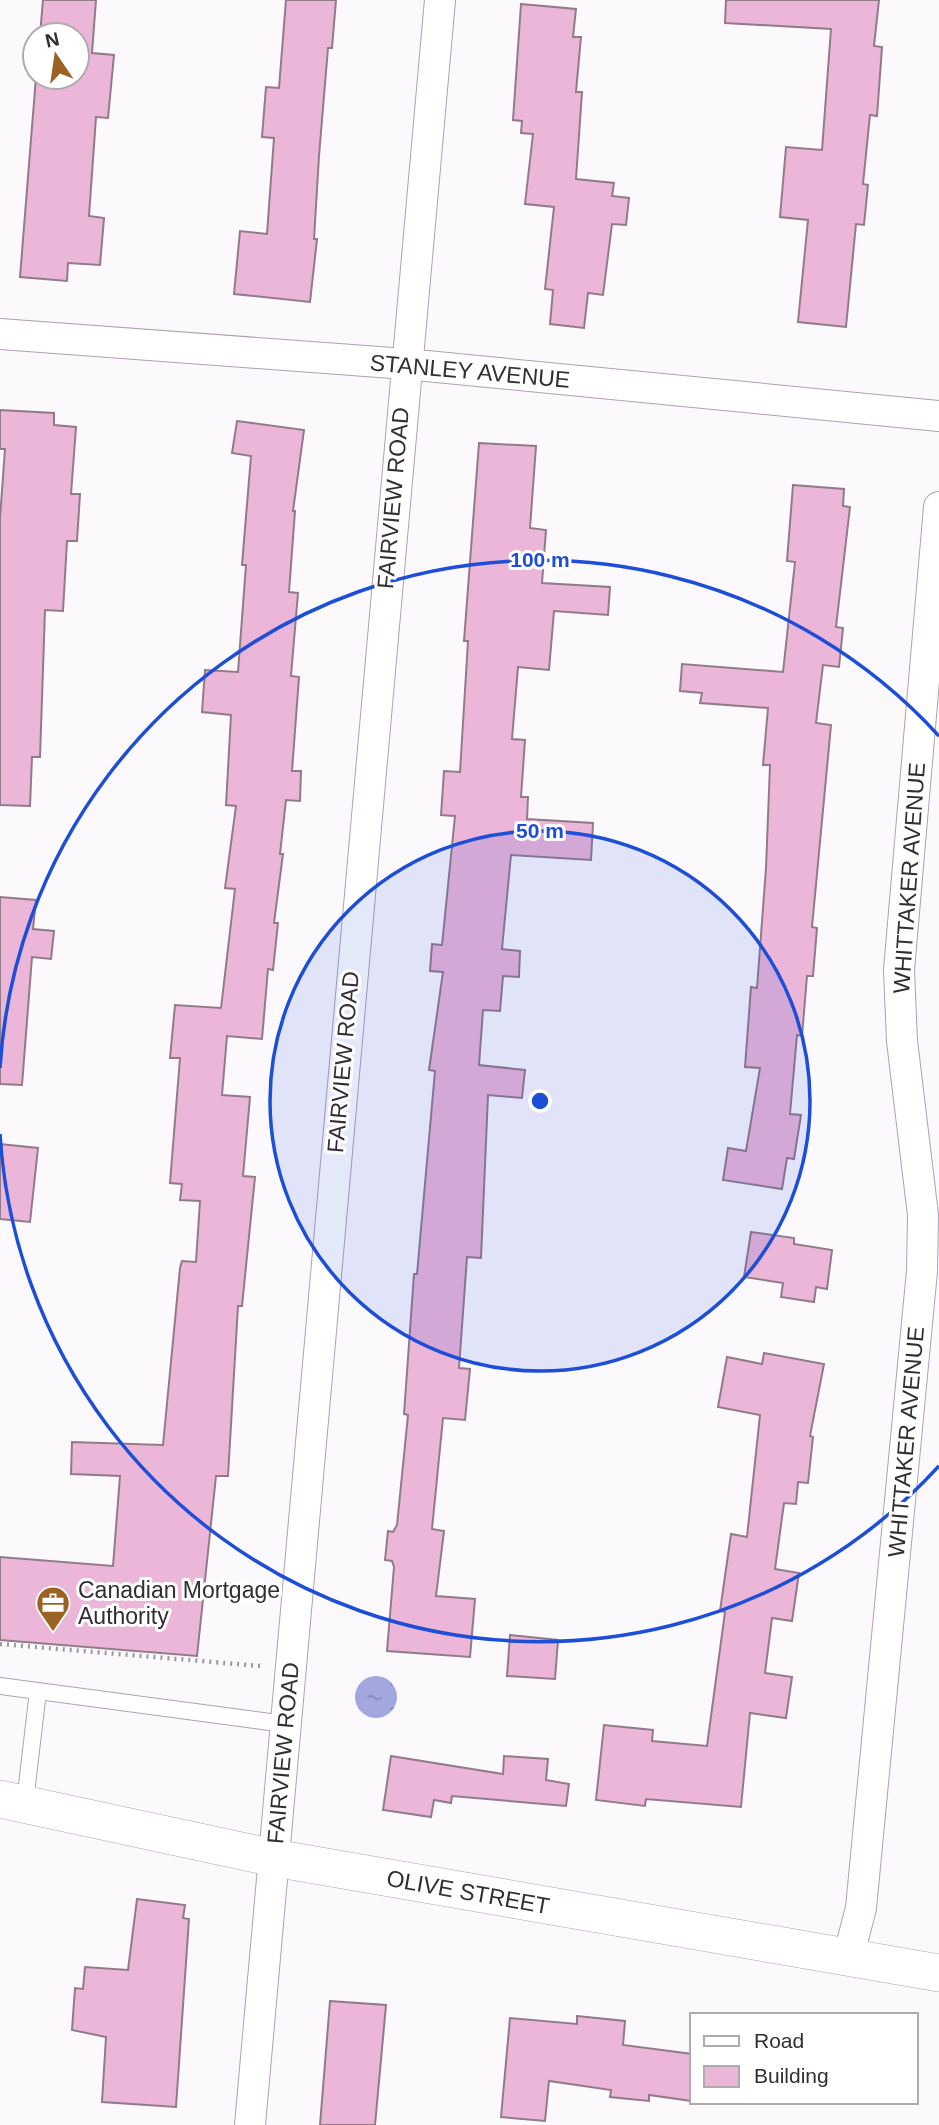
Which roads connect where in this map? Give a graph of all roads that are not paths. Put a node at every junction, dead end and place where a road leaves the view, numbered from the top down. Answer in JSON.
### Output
{"nodes":[{"id":1,"x":440,"y":0,"type":"edge"},
{"id":2,"x":0,"y":334,"type":"edge"},
{"id":3,"x":407,"y":364,"type":"junction"},
{"id":4,"x":939,"y":416,"type":"edge"},
{"id":5,"x":939,"y":507,"type":"edge"},
{"id":6,"x":0,"y":1686,"type":"edge"},
{"id":7,"x":38,"y":1691,"type":"junction"},
{"id":8,"x":285,"y":1724,"type":"junction"},
{"id":9,"x":13,"y":1800,"type":"edge"},
{"id":10,"x":274,"y":1858,"type":"junction"},
{"id":11,"x":848,"y":1958,"type":"junction"},
{"id":12,"x":939,"y":1973,"type":"edge"},
{"id":13,"x":250,"y":2125,"type":"edge"}],
"edges":[{"from":1,"to":3,"type":"street","name":"FAIRVIEW ROAD"},
{"from":2,"to":3,"type":"street","name":"STANLEY AVENUE"},
{"from":3,"to":4,"type":"street","name":"STANLEY AVENUE"},
{"from":3,"to":8,"type":"street","name":"FAIRVIEW ROAD"},
{"from":5,"to":11,"type":"street","name":"WHITTAKER AVENUE"},
{"from":6,"to":7,"type":"lane"},
{"from":7,"to":8,"type":"lane"},
{"from":7,"to":9,"type":"lane"},
{"from":8,"to":10,"type":"street","name":"FAIRVIEW ROAD"},
{"from":9,"to":10,"type":"street","name":"OLIVE STREET"},
{"from":10,"to":11,"type":"street","name":"OLIVE STREET"},
{"from":10,"to":13,"type":"street","name":"FAIRVIEW ROAD"},
{"from":11,"to":12,"type":"street","name":"OLIVE STREET"}]}
